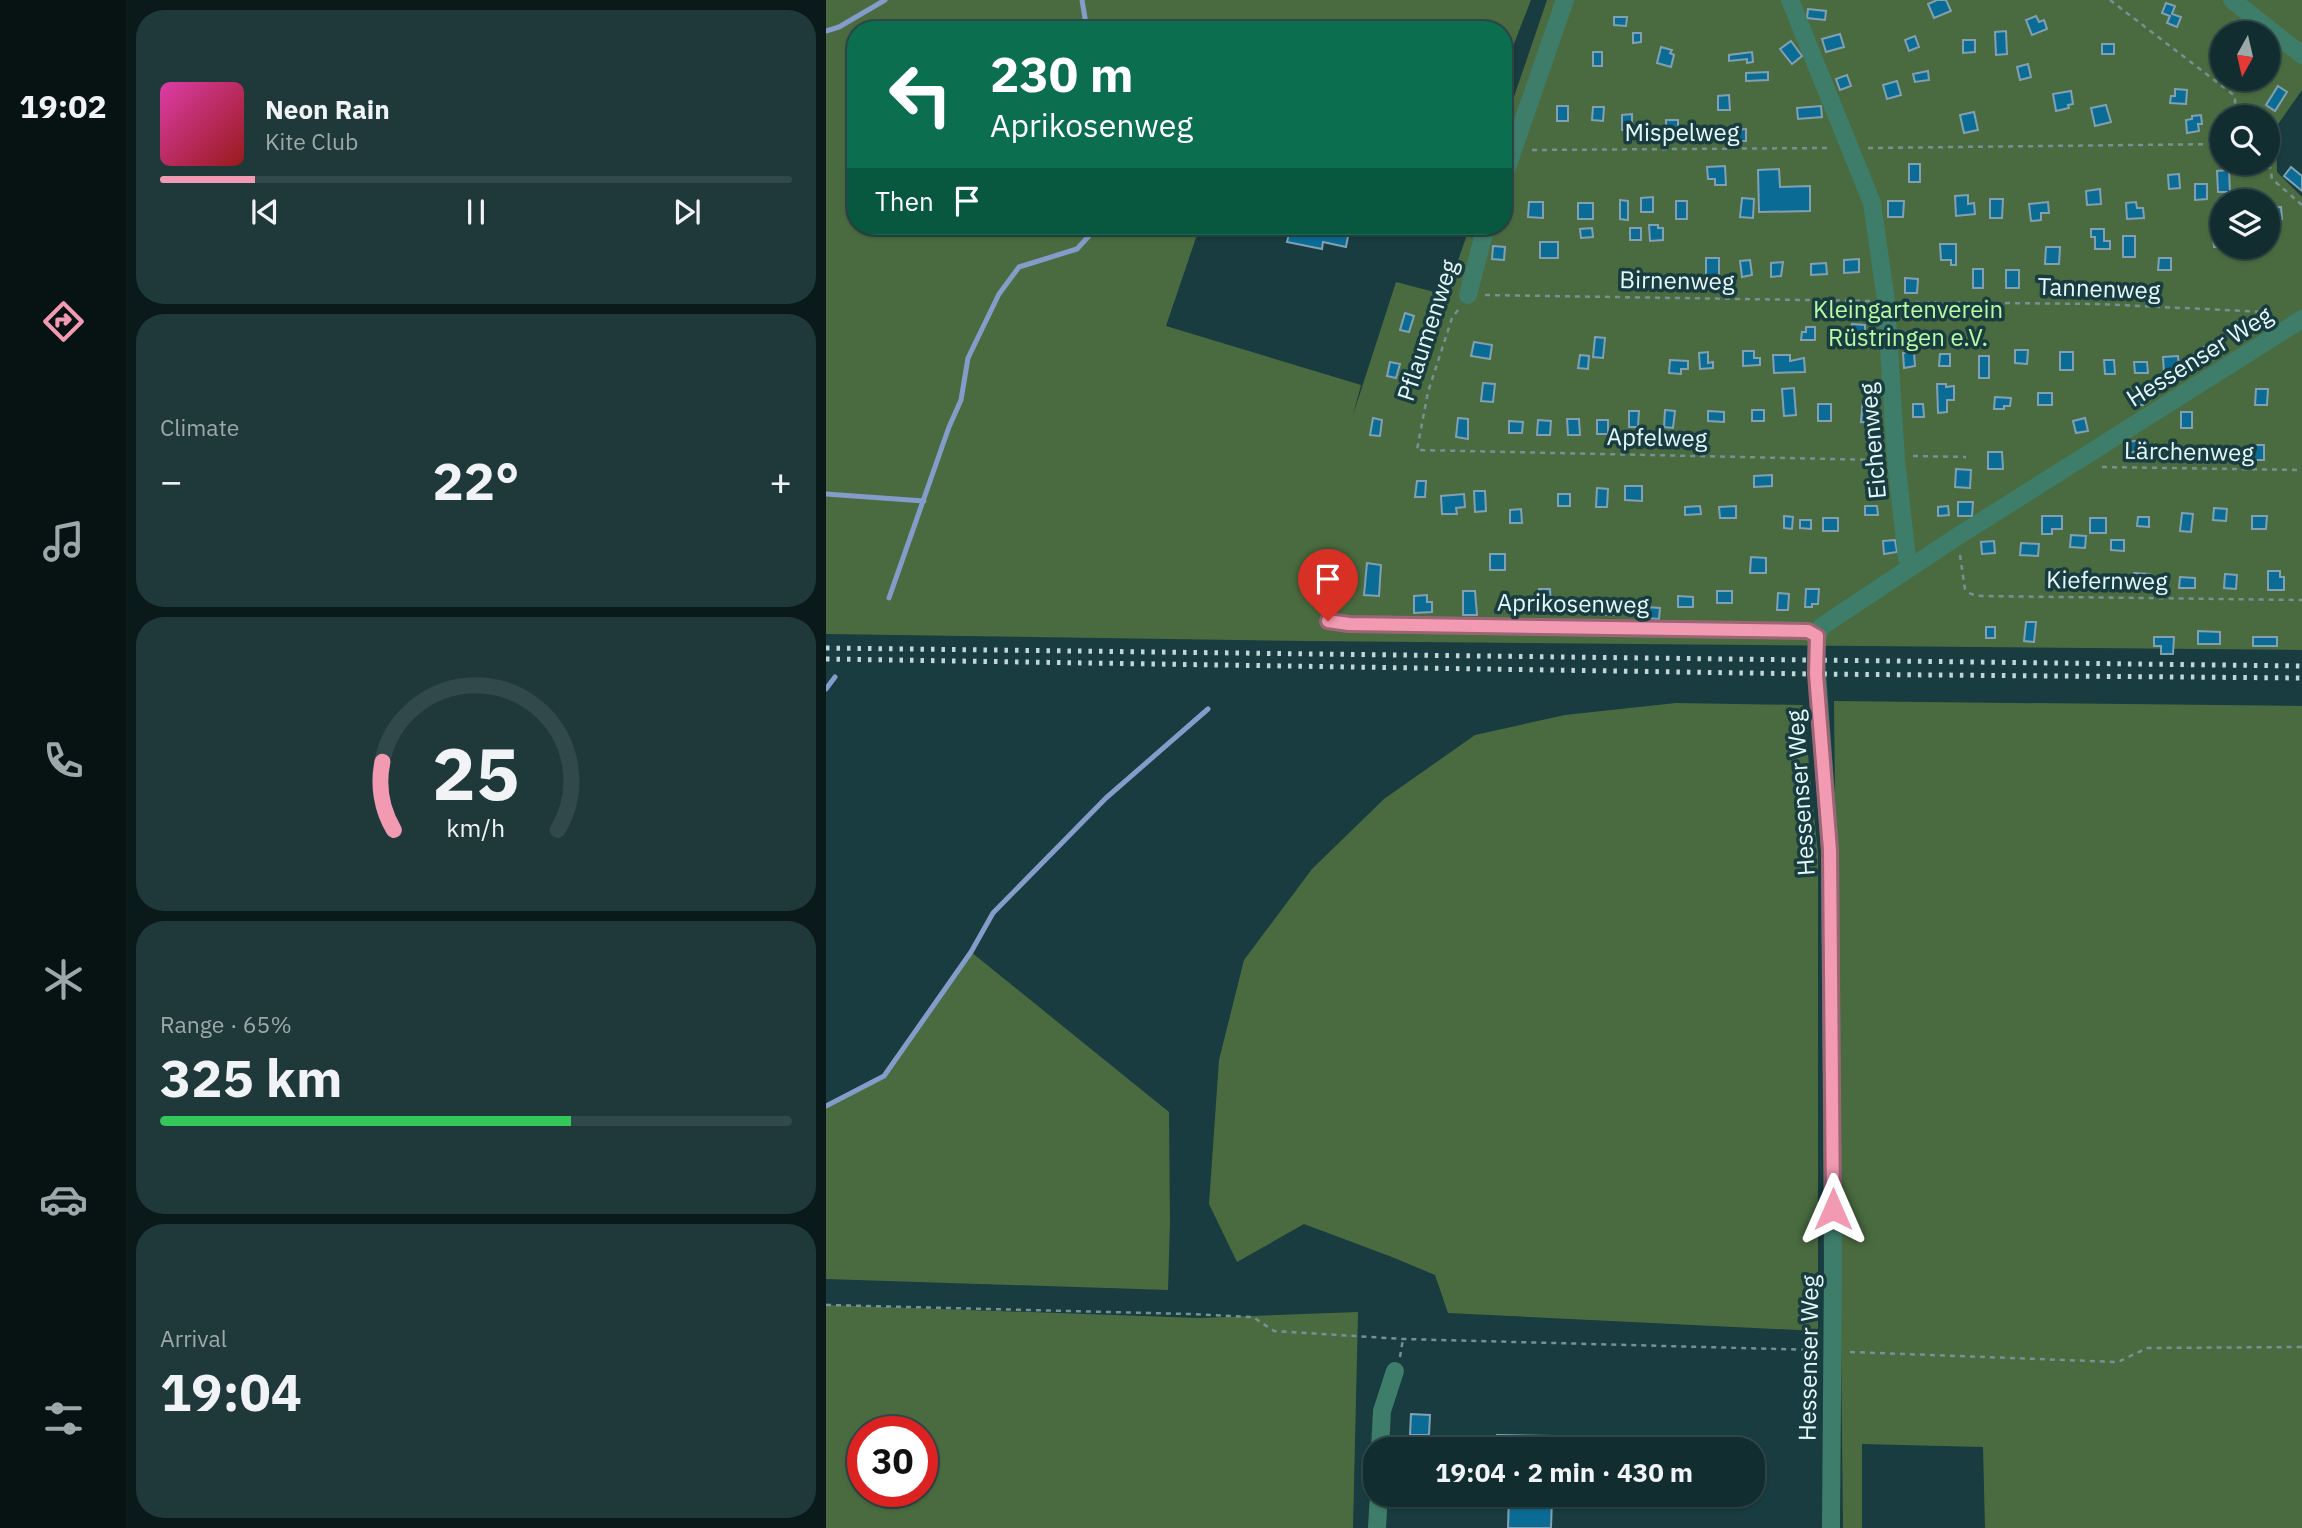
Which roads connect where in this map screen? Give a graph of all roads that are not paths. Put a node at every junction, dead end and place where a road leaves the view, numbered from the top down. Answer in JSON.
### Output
{"nodes":[{"id":1,"x":1565,"y":0,"type":"edge"},
{"id":2,"x":1790,"y":0,"type":"edge"},
{"id":3,"x":2232,"y":0,"type":"edge"},
{"id":4,"x":2302,"y":55,"type":"edge"},
{"id":5,"x":1512,"y":156,"type":"edge"},
{"id":6,"x":1483,"y":235,"type":"edge"},
{"id":7,"x":1468,"y":295,"type":"road end"},
{"id":8,"x":2302,"y":319,"type":"edge"},
{"id":9,"x":1912,"y":566,"type":"junction"},
{"id":10,"x":1328,"y":621,"type":"dead end"},
{"id":11,"x":1817,"y":636,"type":"junction"},
{"id":12,"x":1395,"y":1371,"type":"dead end"},
{"id":13,"x":1381,"y":1437,"type":"edge"},
{"id":14,"x":1378,"y":1507,"type":"edge"},
{"id":15,"x":1377,"y":1528,"type":"edge"},
{"id":16,"x":1831,"y":1528,"type":"edge"}],
"edges":[{"from":1,"to":5,"type":"street"},
{"from":2,"to":9,"type":"street","name":"Eichenweg"},
{"from":3,"to":4,"type":"street"},
{"from":6,"to":7,"type":"street","name":"Pflaumenweg"},
{"from":8,"to":9,"type":"street","name":"Hessenser Weg"},
{"from":9,"to":11,"type":"street","name":"Hessenser Weg"},
{"from":10,"to":11,"type":"street","name":"Aprikosenweg"},
{"from":11,"to":16,"type":"street","name":"Hessenser Weg"},
{"from":12,"to":13,"type":"street"},
{"from":14,"to":15,"type":"street"}]}
